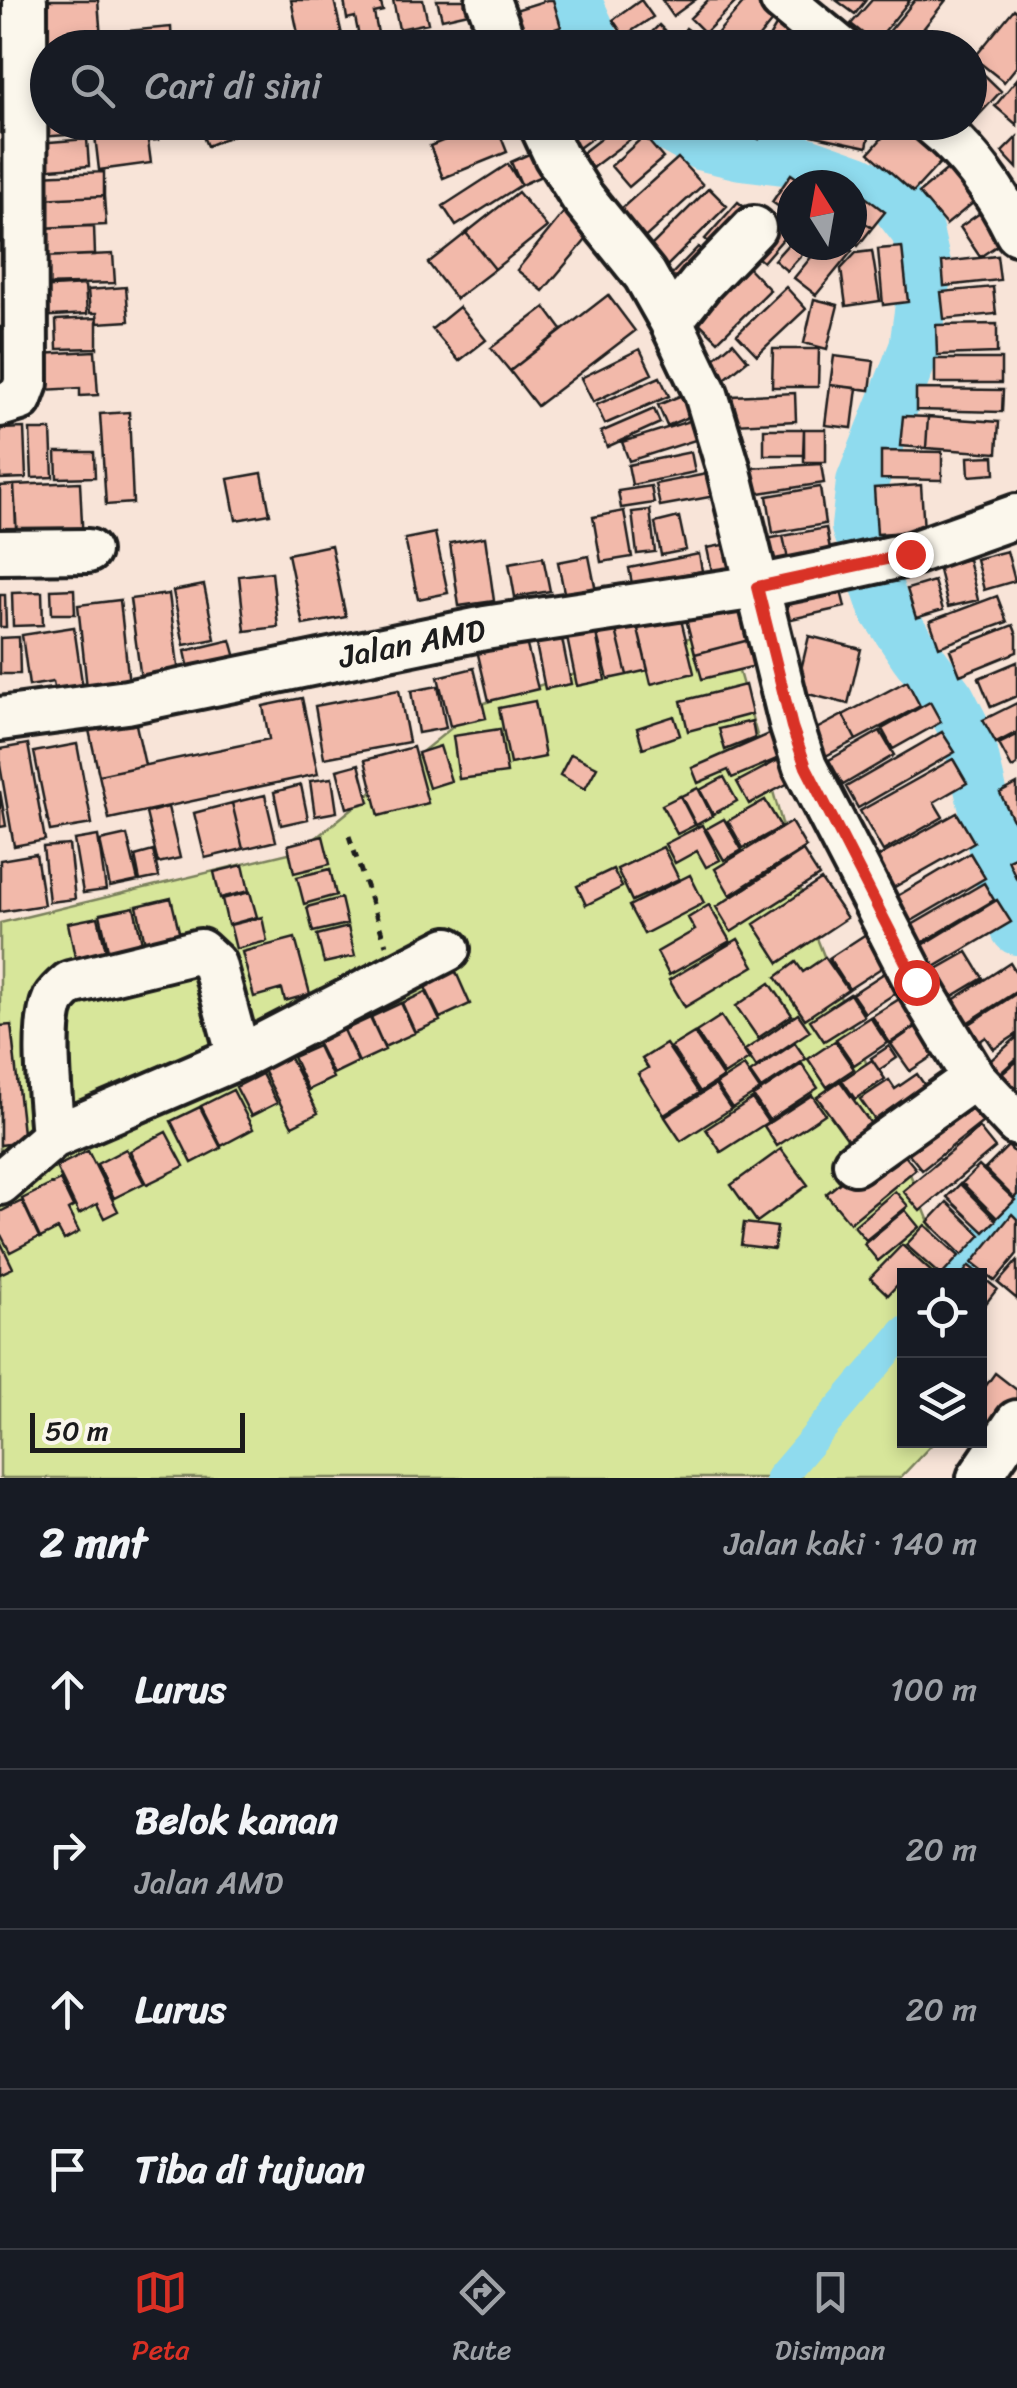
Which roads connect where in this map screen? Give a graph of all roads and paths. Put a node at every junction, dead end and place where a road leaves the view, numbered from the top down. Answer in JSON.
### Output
{"nodes":[{"id":1,"x":25,"y":0,"type":"edge"},
{"id":2,"x":488,"y":0,"type":"edge"},
{"id":3,"x":782,"y":0,"type":"edge"},
{"id":4,"x":499,"y":30,"type":"edge"},
{"id":5,"x":818,"y":30,"type":"edge"},
{"id":6,"x":548,"y":140,"type":"edge"},
{"id":7,"x":950,"y":140,"type":"edge"},
{"id":8,"x":754,"y":228,"type":"dead end"},
{"id":9,"x":1017,"y":233,"type":"edge"},
{"id":10,"x":671,"y":321,"type":"junction"},
{"id":11,"x":10,"y":402,"type":"edge"},
{"id":12,"x":1017,"y":516,"type":"edge"},
{"id":13,"x":88,"y":551,"type":"dead end"},
{"id":14,"x":0,"y":552,"type":"edge"},
{"id":15,"x":757,"y":587,"type":"junction"},
{"id":16,"x":0,"y":720,"type":"edge"},
{"id":17,"x":349,"y":836,"type":"dead end"},
{"id":18,"x":448,"y":949,"type":"dead end"},
{"id":19,"x":396,"y":976,"type":"junction"},
{"id":20,"x":239,"y":1057,"type":"junction"},
{"id":21,"x":974,"y":1078,"type":"junction"},
{"id":22,"x":1017,"y":1124,"type":"edge"},
{"id":23,"x":53,"y":1136,"type":"junction"},
{"id":24,"x":854,"y":1163,"type":"dead end"},
{"id":25,"x":0,"y":1183,"type":"edge"},
{"id":26,"x":1017,"y":1422,"type":"edge"},
{"id":27,"x":978,"y":1478,"type":"edge"}],
"edges":[{"from":1,"to":11,"type":"street"},
{"from":2,"to":4,"type":"street"},
{"from":3,"to":5,"type":"street"},
{"from":6,"to":10,"type":"street"},
{"from":7,"to":9,"type":"street"},
{"from":8,"to":10,"type":"street"},
{"from":10,"to":15,"type":"street"},
{"from":12,"to":15,"type":"street","name":"Jalan AMD"},
{"from":13,"to":14,"type":"street"},
{"from":15,"to":16,"type":"street","name":"Jalan AMD"},
{"from":15,"to":21,"type":"street"},
{"from":17,"to":19,"type":"path"},
{"from":18,"to":19,"type":"street"},
{"from":19,"to":20,"type":"street"},
{"from":20,"to":23,"type":"street"},
{"from":20,"to":23,"type":"street"},
{"from":21,"to":22,"type":"street"},
{"from":21,"to":24,"type":"street"},
{"from":23,"to":25,"type":"street"},
{"from":26,"to":27,"type":"street"}]}
